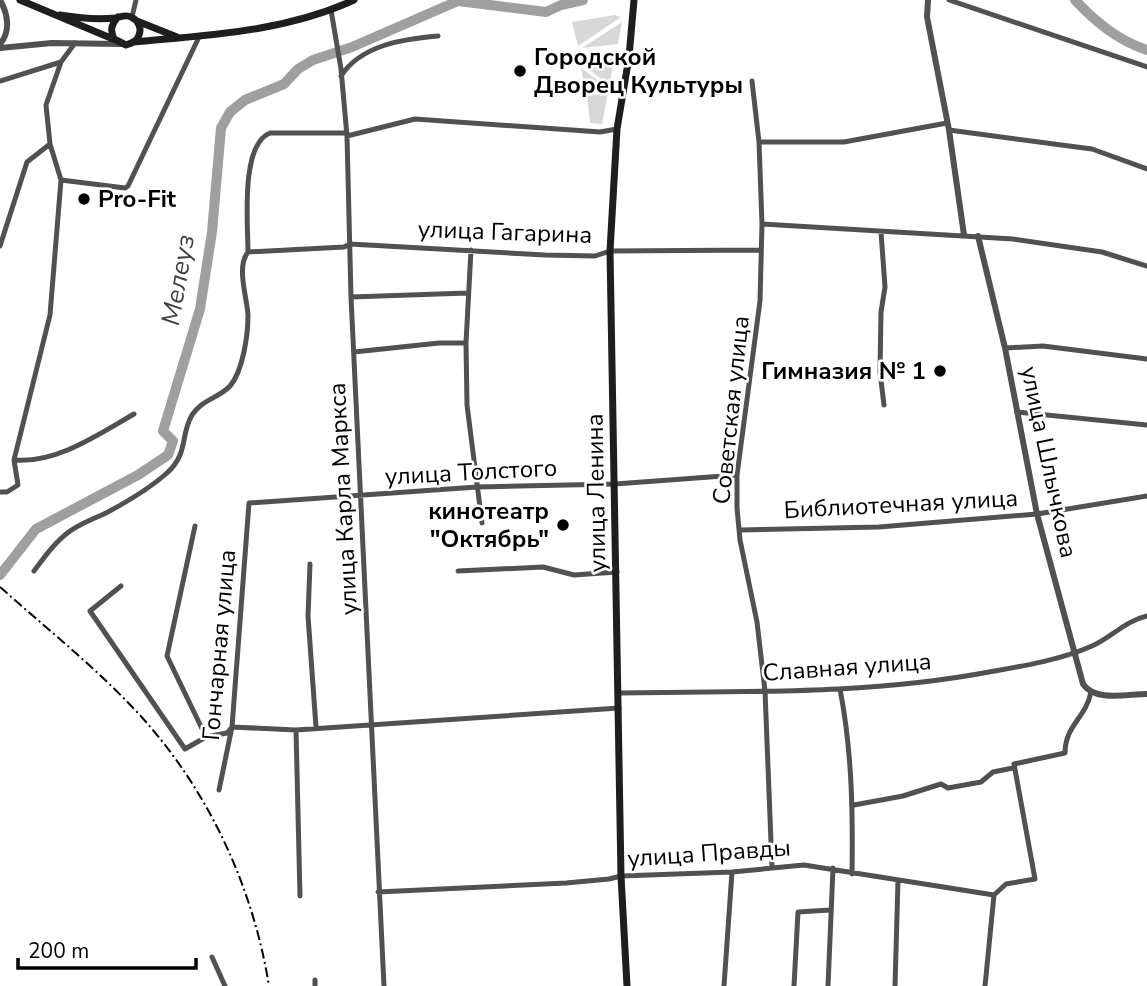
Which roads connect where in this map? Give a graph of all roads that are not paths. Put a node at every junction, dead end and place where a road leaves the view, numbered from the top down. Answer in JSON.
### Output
{"nodes":[{"id":1,"x":0,"y":0,"type":"edge"},
{"id":2,"x":20,"y":0,"type":"edge"},
{"id":3,"x":136,"y":0,"type":"edge"},
{"id":4,"x":354,"y":0,"type":"edge"},
{"id":5,"x":928,"y":0,"type":"edge"},
{"id":6,"x":949,"y":0,"type":"edge"},
{"id":7,"x":634,"y":1,"type":"edge"},
{"id":8,"x":331,"y":10,"type":"junction"},
{"id":9,"x":60,"y":15,"type":"junction"},
{"id":10,"x":118,"y":17,"type":"junction"},
{"id":11,"x":135,"y":19,"type":"junction"},
{"id":12,"x":438,"y":36,"type":"dead end"},
{"id":13,"x":199,"y":37,"type":"junction"},
{"id":14,"x":181,"y":38,"type":"junction"},
{"id":15,"x":117,"y":41,"type":"junction"},
{"id":16,"x":75,"y":42,"type":"junction"},
{"id":17,"x":134,"y":42,"type":"junction"},
{"id":18,"x":0,"y":46,"type":"edge"},
{"id":19,"x":61,"y":62,"type":"junction"},
{"id":20,"x":1147,"y":67,"type":"edge"},
{"id":21,"x":341,"y":73,"type":"junction"},
{"id":22,"x":0,"y":81,"type":"edge"},
{"id":23,"x":752,"y":81,"type":"dead end"},
{"id":24,"x":948,"y":126,"type":"junction"},
{"id":25,"x":617,"y":129,"type":"junction"},
{"id":26,"x":347,"y":135,"type":"junction"},
{"id":27,"x":759,"y":142,"type":"junction"},
{"id":28,"x":50,"y":144,"type":"junction"},
{"id":29,"x":1147,"y":169,"type":"edge"},
{"id":30,"x":61,"y":180,"type":"junction"},
{"id":31,"x":762,"y":224,"type":"junction"},
{"id":32,"x":881,"y":232,"type":"junction"},
{"id":33,"x":964,"y":235,"type":"junction"},
{"id":34,"x":978,"y":236,"type":"junction"},
{"id":35,"x":351,"y":244,"type":"junction"},
{"id":36,"x":0,"y":246,"type":"edge"},
{"id":37,"x":471,"y":250,"type":"junction"},
{"id":38,"x":761,"y":250,"type":"junction"},
{"id":39,"x":610,"y":251,"type":"junction"},
{"id":40,"x":248,"y":252,"type":"junction"},
{"id":41,"x":1147,"y":267,"type":"edge"},
{"id":42,"x":468,"y":293,"type":"junction"},
{"id":43,"x":351,"y":297,"type":"junction"},
{"id":44,"x":466,"y":343,"type":"junction"},
{"id":45,"x":1005,"y":348,"type":"junction"},
{"id":46,"x":354,"y":352,"type":"junction"},
{"id":47,"x":1147,"y":359,"type":"edge"},
{"id":48,"x":884,"y":405,"type":"dead end"},
{"id":49,"x":1017,"y":412,"type":"junction"},
{"id":50,"x":134,"y":414,"type":"dead end"},
{"id":51,"x":1147,"y":425,"type":"edge"},
{"id":52,"x":13,"y":460,"type":"junction"},
{"id":53,"x":737,"y":475,"type":"junction"},
{"id":54,"x":615,"y":484,"type":"junction"},
{"id":55,"x":477,"y":488,"type":"junction"},
{"id":56,"x":0,"y":492,"type":"edge"},
{"id":57,"x":360,"y":496,"type":"junction"},
{"id":58,"x":1147,"y":496,"type":"edge"},
{"id":59,"x":248,"y":503,"type":"joint"},
{"id":60,"x":1037,"y":514,"type":"junction"},
{"id":61,"x":482,"y":523,"type":"dead end"},
{"id":62,"x":195,"y":526,"type":"dead end"},
{"id":63,"x":739,"y":530,"type":"junction"},
{"id":64,"x":310,"y":564,"type":"dead end"},
{"id":65,"x":34,"y":570,"type":"dead end"},
{"id":66,"x":458,"y":570,"type":"dead end"},
{"id":67,"x":617,"y":572,"type":"junction"},
{"id":68,"x":121,"y":586,"type":"dead end"},
{"id":69,"x":1147,"y":617,"type":"edge"},
{"id":70,"x":1074,"y":653,"type":"junction"},
{"id":71,"x":841,"y":689,"type":"junction"},
{"id":72,"x":765,"y":691,"type":"junction"},
{"id":73,"x":1091,"y":692,"type":"junction"},
{"id":74,"x":619,"y":694,"type":"junction"},
{"id":75,"x":1147,"y":694,"type":"edge"},
{"id":76,"x":619,"y":708,"type":"junction"},
{"id":77,"x":370,"y":724,"type":"junction"},
{"id":78,"x":232,"y":727,"type":"junction"},
{"id":79,"x":316,"y":727,"type":"junction"},
{"id":80,"x":296,"y":730,"type":"junction"},
{"id":81,"x":206,"y":737,"type":"junction"},
{"id":82,"x":1013,"y":768,"type":"junction"},
{"id":83,"x":219,"y":790,"type":"dead end"},
{"id":84,"x":854,"y":805,"type":"junction"},
{"id":85,"x":772,"y":867,"type":"junction"},
{"id":86,"x":833,"y":869,"type":"junction"},
{"id":87,"x":732,"y":872,"type":"junction"},
{"id":88,"x":852,"y":874,"type":"junction"},
{"id":89,"x":621,"y":876,"type":"junction"},
{"id":90,"x":898,"y":880,"type":"junction"},
{"id":91,"x":378,"y":892,"type":"junction"},
{"id":92,"x":994,"y":895,"type":"junction"},
{"id":93,"x":300,"y":896,"type":"dead end"},
{"id":94,"x":830,"y":910,"type":"junction"},
{"id":95,"x":212,"y":957,"type":"dead end"},
{"id":96,"x":225,"y":986,"type":"edge"},
{"id":97,"x":384,"y":986,"type":"edge"},
{"id":98,"x":627,"y":986,"type":"edge"},
{"id":99,"x":724,"y":986,"type":"edge"},
{"id":100,"x":794,"y":986,"type":"edge"},
{"id":101,"x":828,"y":986,"type":"edge"},
{"id":102,"x":895,"y":986,"type":"edge"},
{"id":103,"x":985,"y":986,"type":"edge"}],
"edges":[{"from":1,"to":18,"type":"street"},
{"from":2,"to":9,"type":"main road"},
{"from":3,"to":11,"type":"street"},
{"from":4,"to":8,"type":"main road"},
{"from":5,"to":24,"type":"street"},
{"from":6,"to":20,"type":"street"},
{"from":7,"to":25,"type":"main road","name":"улица Ленина"},
{"from":8,"to":13,"type":"main road"},
{"from":8,"to":21,"type":"street","name":"улица Карла Маркса"},
{"from":9,"to":10,"type":"main road"},
{"from":9,"to":15,"type":"main road"},
{"from":10,"to":11,"type":"main road"},
{"from":10,"to":15,"type":"main road"},
{"from":11,"to":14,"type":"main road"},
{"from":11,"to":17,"type":"main road"},
{"from":12,"to":21,"type":"street"},
{"from":13,"to":14,"type":"main road"},
{"from":13,"to":30,"type":"street"},
{"from":14,"to":17,"type":"main road"},
{"from":15,"to":16,"type":"street"},
{"from":15,"to":17,"type":"main road"},
{"from":16,"to":18,"type":"street"},
{"from":16,"to":19,"type":"street"},
{"from":19,"to":22,"type":"street"},
{"from":19,"to":28,"type":"street"},
{"from":21,"to":26,"type":"street","name":"улица Карла Маркса"},
{"from":23,"to":27,"type":"street","name":"Советская улица"},
{"from":24,"to":27,"type":"street"},
{"from":24,"to":29,"type":"street"},
{"from":24,"to":33,"type":"street"},
{"from":25,"to":26,"type":"street"},
{"from":25,"to":39,"type":"main road","name":"улица Ленина"},
{"from":26,"to":35,"type":"street","name":"улица Карла Маркса"},
{"from":26,"to":40,"type":"street"},
{"from":27,"to":31,"type":"street","name":"Советская улица"},
{"from":28,"to":30,"type":"street"},
{"from":28,"to":36,"type":"street"},
{"from":30,"to":52,"type":"street"},
{"from":31,"to":32,"type":"street"},
{"from":31,"to":38,"type":"street","name":"Советская улица"},
{"from":32,"to":33,"type":"street"},
{"from":32,"to":48,"type":"street"},
{"from":33,"to":34,"type":"street"},
{"from":34,"to":41,"type":"street"},
{"from":34,"to":45,"type":"street","name":"улица Шлычкова"},
{"from":35,"to":37,"type":"street","name":"улица Гагарина"},
{"from":35,"to":40,"type":"street","name":"улица Гагарина"},
{"from":35,"to":43,"type":"street","name":"улица Карла Маркса"},
{"from":37,"to":39,"type":"street","name":"улица Гагарина"},
{"from":37,"to":42,"type":"street"},
{"from":38,"to":39,"type":"street","name":"улица Гагарина"},
{"from":38,"to":53,"type":"street","name":"Советская улица"},
{"from":39,"to":54,"type":"main road","name":"улица Ленина"},
{"from":40,"to":65,"type":"street"},
{"from":42,"to":43,"type":"street"},
{"from":42,"to":44,"type":"street"},
{"from":43,"to":46,"type":"street","name":"улица Карла Маркса"},
{"from":44,"to":46,"type":"street"},
{"from":44,"to":55,"type":"street"},
{"from":45,"to":47,"type":"street"},
{"from":45,"to":49,"type":"street","name":"улица Шлычкова"},
{"from":46,"to":57,"type":"street","name":"улица Карла Маркса"},
{"from":49,"to":51,"type":"street"},
{"from":49,"to":60,"type":"street","name":"улица Шлычкова"},
{"from":50,"to":52,"type":"street"},
{"from":52,"to":56,"type":"street"},
{"from":53,"to":54,"type":"street","name":"улица Толстого"},
{"from":53,"to":63,"type":"street","name":"Советская улица"},
{"from":54,"to":55,"type":"street","name":"улица Толстого"},
{"from":54,"to":67,"type":"main road","name":"улица Ленина"},
{"from":55,"to":57,"type":"street","name":"улица Толстого"},
{"from":55,"to":61,"type":"street"},
{"from":57,"to":59,"type":"street","name":"улица Толстого"},
{"from":57,"to":77,"type":"street","name":"улица Карла Маркса"},
{"from":58,"to":60,"type":"street","name":"Библиотечная улица"},
{"from":59,"to":78,"type":"street","name":"Гончарная улица"},
{"from":60,"to":63,"type":"street","name":"Библиотечная улица"},
{"from":60,"to":70,"type":"street","name":"улица Шлычкова"},
{"from":62,"to":81,"type":"street"},
{"from":63,"to":72,"type":"street","name":"Советская улица"},
{"from":64,"to":79,"type":"street"},
{"from":66,"to":67,"type":"street"},
{"from":67,"to":74,"type":"main road","name":"улица Ленина"},
{"from":68,"to":81,"type":"street"},
{"from":69,"to":70,"type":"street","name":"Славная улица"},
{"from":70,"to":71,"type":"street","name":"Славная улица"},
{"from":70,"to":73,"type":"street","name":"улица Шлычкова"},
{"from":71,"to":72,"type":"street","name":"Славная улица"},
{"from":71,"to":84,"type":"street"},
{"from":72,"to":74,"type":"street","name":"Славная улица"},
{"from":72,"to":85,"type":"street","name":"Советская улица"},
{"from":73,"to":75,"type":"street"},
{"from":73,"to":82,"type":"street"},
{"from":74,"to":76,"type":"main road","name":"улица Ленина"},
{"from":76,"to":77,"type":"street"},
{"from":76,"to":89,"type":"main road","name":"улица Ленина"},
{"from":77,"to":79,"type":"street"},
{"from":77,"to":91,"type":"street","name":"улица Карла Маркса"},
{"from":78,"to":80,"type":"street"},
{"from":78,"to":81,"type":"street"},
{"from":78,"to":83,"type":"street","name":"Гончарная улица"},
{"from":79,"to":80,"type":"street"},
{"from":80,"to":93,"type":"street"},
{"from":82,"to":84,"type":"street"},
{"from":82,"to":92,"type":"street"},
{"from":84,"to":88,"type":"street"},
{"from":85,"to":86,"type":"street","name":"улица Правды"},
{"from":85,"to":87,"type":"street","name":"улица Правды"},
{"from":86,"to":88,"type":"street","name":"улица Правды"},
{"from":86,"to":94,"type":"street"},
{"from":87,"to":89,"type":"street","name":"улица Правды"},
{"from":87,"to":99,"type":"street"},
{"from":88,"to":90,"type":"street","name":"улица Правды"},
{"from":89,"to":91,"type":"street","name":"улица Правды"},
{"from":89,"to":98,"type":"main road","name":"улица Ленина"},
{"from":90,"to":92,"type":"street","name":"улица Правды"},
{"from":90,"to":102,"type":"street"},
{"from":91,"to":97,"type":"street","name":"улица Карла Маркса"},
{"from":92,"to":103,"type":"street"},
{"from":94,"to":100,"type":"street"},
{"from":94,"to":101,"type":"street"},
{"from":95,"to":96,"type":"street"}]}
